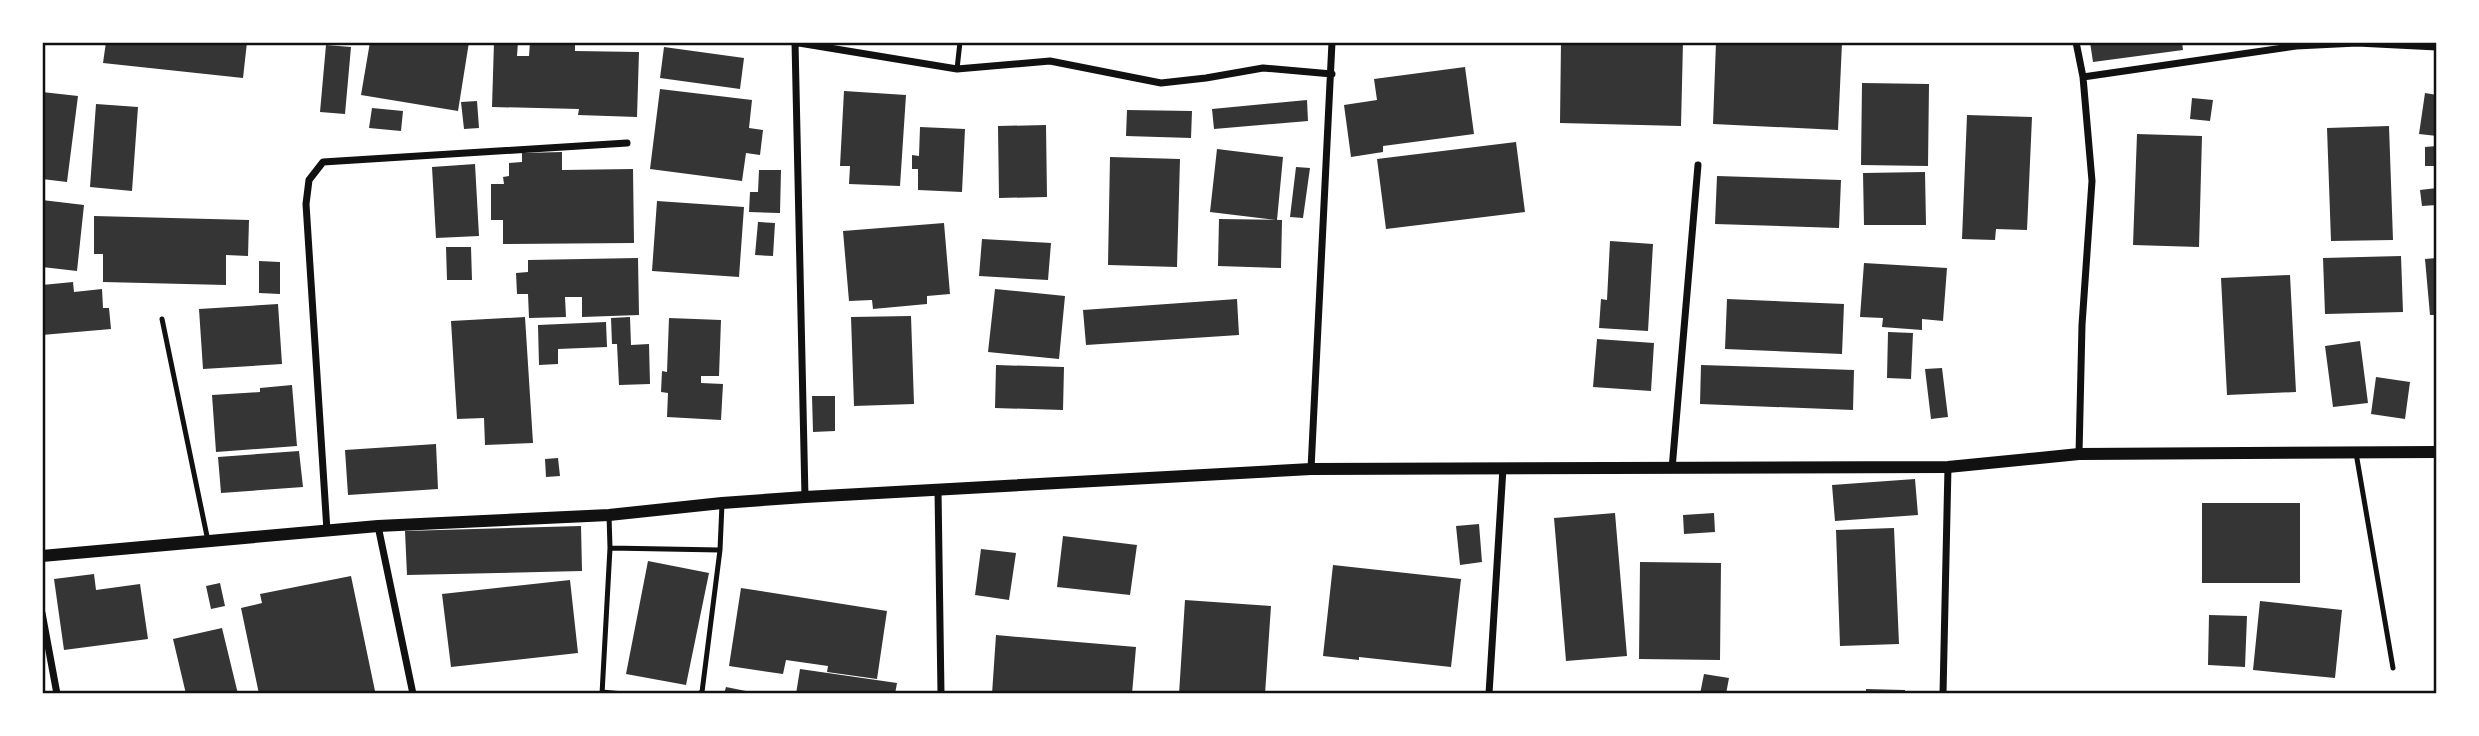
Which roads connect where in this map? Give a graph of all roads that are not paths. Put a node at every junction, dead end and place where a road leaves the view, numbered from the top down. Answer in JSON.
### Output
{"nodes":[{"id":1,"x":794,"y":42,"type":"edge"},
{"id":2,"x":960,"y":42,"type":"edge"},
{"id":3,"x":1332,"y":42,"type":"edge"},
{"id":4,"x":2076,"y":42,"type":"edge"},
{"id":5,"x":2437,"y":47,"type":"edge"},
{"id":6,"x":957,"y":69,"type":"junction"},
{"id":7,"x":1332,"y":74,"type":"junction"},
{"id":8,"x":2082,"y":77,"type":"junction"},
{"id":9,"x":628,"y":143,"type":"dead end"},
{"id":10,"x":1698,"y":165,"type":"dead end"},
{"id":11,"x":162,"y":319,"type":"dead end"},
{"id":12,"x":2437,"y":452,"type":"edge"},
{"id":13,"x":2356,"y":453,"type":"junction"},
{"id":14,"x":2079,"y":454,"type":"junction"},
{"id":15,"x":1948,"y":467,"type":"junction"},
{"id":16,"x":1503,"y":468,"type":"junction"},
{"id":17,"x":1311,"y":469,"type":"junction"},
{"id":18,"x":1672,"y":469,"type":"junction"},
{"id":19,"x":938,"y":490,"type":"junction"},
{"id":20,"x":805,"y":497,"type":"junction"},
{"id":21,"x":722,"y":503,"type":"junction"},
{"id":22,"x":609,"y":515,"type":"junction"},
{"id":23,"x":378,"y":526,"type":"junction"},
{"id":24,"x":327,"y":531,"type":"junction"},
{"id":25,"x":208,"y":541,"type":"junction"},
{"id":26,"x":610,"y":548,"type":"junction"},
{"id":27,"x":720,"y":550,"type":"junction"},
{"id":28,"x":42,"y":556,"type":"edge"},
{"id":29,"x":42,"y":613,"type":"edge"},
{"id":30,"x":2393,"y":668,"type":"dead end"},
{"id":31,"x":602,"y":693,"type":"edge"},
{"id":32,"x":57,"y":694,"type":"edge"},
{"id":33,"x":413,"y":694,"type":"edge"},
{"id":34,"x":623,"y":694,"type":"edge"},
{"id":35,"x":698,"y":694,"type":"edge"},
{"id":36,"x":941,"y":694,"type":"edge"},
{"id":37,"x":1489,"y":694,"type":"edge"},
{"id":38,"x":1943,"y":694,"type":"edge"}],
"edges":[{"from":1,"to":6,"type":"street"},
{"from":1,"to":20,"type":"street"},
{"from":2,"to":6,"type":"lane"},
{"from":3,"to":7,"type":"street"},
{"from":4,"to":8,"type":"street"},
{"from":5,"to":8,"type":"street"},
{"from":6,"to":7,"type":"street"},
{"from":7,"to":17,"type":"street"},
{"from":8,"to":14,"type":"street"},
{"from":9,"to":24,"type":"street"},
{"from":10,"to":18,"type":"street"},
{"from":11,"to":25,"type":"lane"},
{"from":12,"to":13,"type":"street"},
{"from":13,"to":14,"type":"street"},
{"from":13,"to":30,"type":"lane"},
{"from":14,"to":15,"type":"street"},
{"from":15,"to":18,"type":"street"},
{"from":15,"to":38,"type":"street"},
{"from":16,"to":17,"type":"street"},
{"from":16,"to":18,"type":"street"},
{"from":16,"to":37,"type":"street"},
{"from":17,"to":19,"type":"street"},
{"from":19,"to":20,"type":"street"},
{"from":19,"to":36,"type":"street"},
{"from":20,"to":21,"type":"street"},
{"from":21,"to":22,"type":"street"},
{"from":21,"to":27,"type":"lane"},
{"from":22,"to":23,"type":"street"},
{"from":22,"to":26,"type":"lane"},
{"from":23,"to":24,"type":"street"},
{"from":23,"to":33,"type":"street"},
{"from":24,"to":25,"type":"street"},
{"from":25,"to":28,"type":"street"},
{"from":26,"to":27,"type":"lane"},
{"from":26,"to":31,"type":"lane"},
{"from":27,"to":35,"type":"lane"},
{"from":29,"to":32,"type":"street"},
{"from":31,"to":34,"type":"lane"}]}
